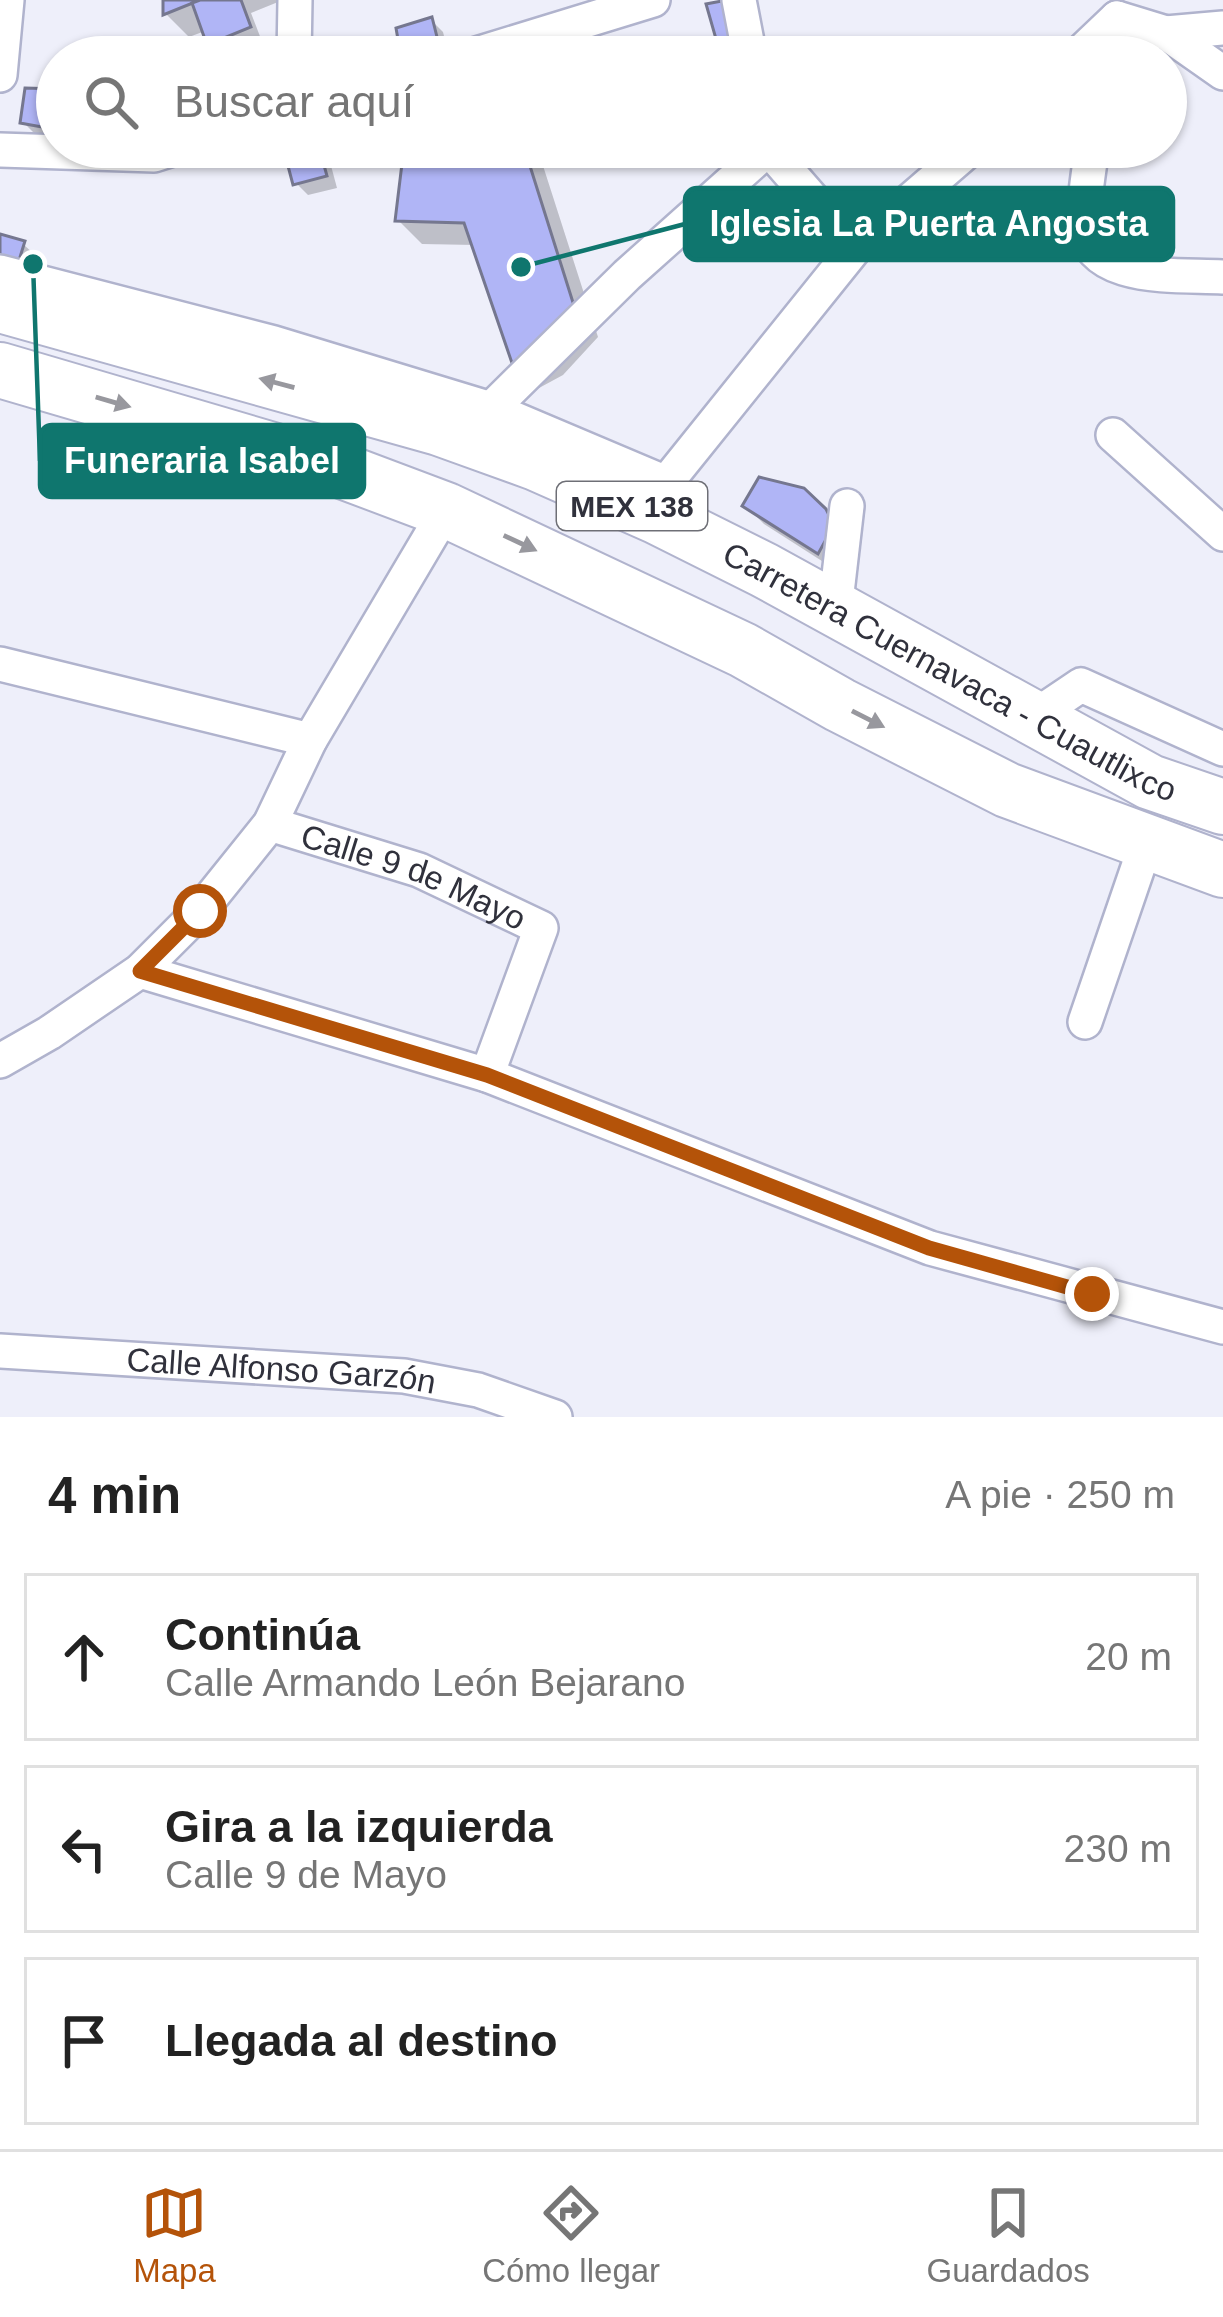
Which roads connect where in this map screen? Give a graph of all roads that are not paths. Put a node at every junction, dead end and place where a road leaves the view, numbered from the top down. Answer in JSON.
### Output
{"nodes":[{"id":1,"x":7,"y":0,"type":"edge"},
{"id":2,"x":296,"y":0,"type":"edge"},
{"id":3,"x":653,"y":0,"type":"edge"},
{"id":4,"x":739,"y":0,"type":"edge"},
{"id":5,"x":1106,"y":27,"type":"edge"},
{"id":6,"x":1223,"y":28,"type":"edge"},
{"id":7,"x":1166,"y":33,"type":"junction"},
{"id":8,"x":295,"y":36,"type":"edge"},
{"id":9,"x":536,"y":36,"type":"edge"},
{"id":10,"x":746,"y":36,"type":"edge"},
{"id":11,"x":1170,"y":36,"type":"edge"},
{"id":12,"x":1187,"y":48,"type":"edge"},
{"id":13,"x":1223,"y":73,"type":"edge"},
{"id":14,"x":0,"y":76,"type":"edge"},
{"id":15,"x":0,"y":150,"type":"edge"},
{"id":16,"x":36,"y":151,"type":"edge"},
{"id":17,"x":746,"y":168,"type":"edge"},
{"id":18,"x":786,"y":168,"type":"edge"},
{"id":19,"x":948,"y":168,"type":"edge"},
{"id":20,"x":1090,"y":168,"type":"edge"},
{"id":21,"x":856,"y":248,"type":"junction"},
{"id":22,"x":0,"y":272,"type":"edge"},
{"id":23,"x":1223,"y":277,"type":"edge"},
{"id":24,"x":0,"y":305,"type":"edge"},
{"id":25,"x":0,"y":370,"type":"edge"},
{"id":26,"x":491,"y":409,"type":"junction"},
{"id":27,"x":1113,"y":435,"type":"dead end"},
{"id":28,"x":848,"y":506,"type":"dead end"},
{"id":29,"x":446,"y":510,"type":"junction"},
{"id":30,"x":1223,"y":534,"type":"edge"},
{"id":31,"x":836,"y":610,"type":"junction"},
{"id":32,"x":0,"y":664,"type":"edge"},
{"id":33,"x":1032,"y":718,"type":"junction"},
{"id":34,"x":310,"y":740,"type":"junction"},
{"id":35,"x":1223,"y":749,"type":"edge"},
{"id":36,"x":1223,"y":807,"type":"edge"},
{"id":37,"x":270,"y":824,"type":"junction"},
{"id":38,"x":1147,"y":844,"type":"junction"},
{"id":39,"x":1223,"y":870,"type":"edge"},
{"id":40,"x":140,"y":971,"type":"junction"},
{"id":41,"x":1085,"y":1022,"type":"dead end"},
{"id":42,"x":0,"y":1061,"type":"edge"},
{"id":43,"x":487,"y":1075,"type":"junction"},
{"id":44,"x":1223,"y":1327,"type":"edge"},
{"id":45,"x":0,"y":1351,"type":"edge"},
{"id":46,"x":556,"y":1417,"type":"edge"}],
"edges":[{"from":1,"to":14,"type":"street"},
{"from":2,"to":8,"type":"street"},
{"from":3,"to":9,"type":"street"},
{"from":4,"to":10,"type":"street"},
{"from":5,"to":7,"type":"street"},
{"from":6,"to":7,"type":"street"},
{"from":7,"to":11,"type":"street"},
{"from":12,"to":13,"type":"street"},
{"from":15,"to":16,"type":"street"},
{"from":17,"to":26,"type":"street"},
{"from":18,"to":21,"type":"street"},
{"from":19,"to":21,"type":"street"},
{"from":20,"to":23,"type":"street"},
{"from":21,"to":26,"type":"street"},
{"from":22,"to":26,"type":"street"},
{"from":31,"to":24,"type":"main road","name":"Carretera Cuernavaca - Cuautlixco","number":"MEX 138","one_way":true},
{"from":25,"to":29,"type":"main road","name":"Carretera Cuernavaca - Cuautlixco","number":"MEX 138","one_way":true},
{"from":27,"to":30,"type":"street"},
{"from":28,"to":31,"type":"street"},
{"from":29,"to":34,"type":"street"},
{"from":29,"to":38,"type":"main road","name":"Carretera Cuernavaca - Cuautlixco","number":"MEX 138","one_way":true},
{"from":31,"to":33,"type":"main road","name":"Carretera Cuernavaca - Cuautlixco","number":"MEX 138"},
{"from":32,"to":34,"type":"street"},
{"from":33,"to":35,"type":"street"},
{"from":33,"to":36,"type":"main road","name":"Carretera Cuernavaca - Cuautlixco","number":"MEX 138"},
{"from":34,"to":37,"type":"street"},
{"from":37,"to":40,"type":"street"},
{"from":37,"to":43,"type":"street","name":"Calle 9 de Mayo"},
{"from":38,"to":39,"type":"main road","name":"Carretera Cuernavaca - Cuautlixco","number":"MEX 138"},
{"from":38,"to":41,"type":"street"},
{"from":40,"to":42,"type":"street"},
{"from":40,"to":43,"type":"street"},
{"from":43,"to":44,"type":"street"},
{"from":45,"to":46,"type":"street","name":"Calle Alfonso Garzón"}]}
